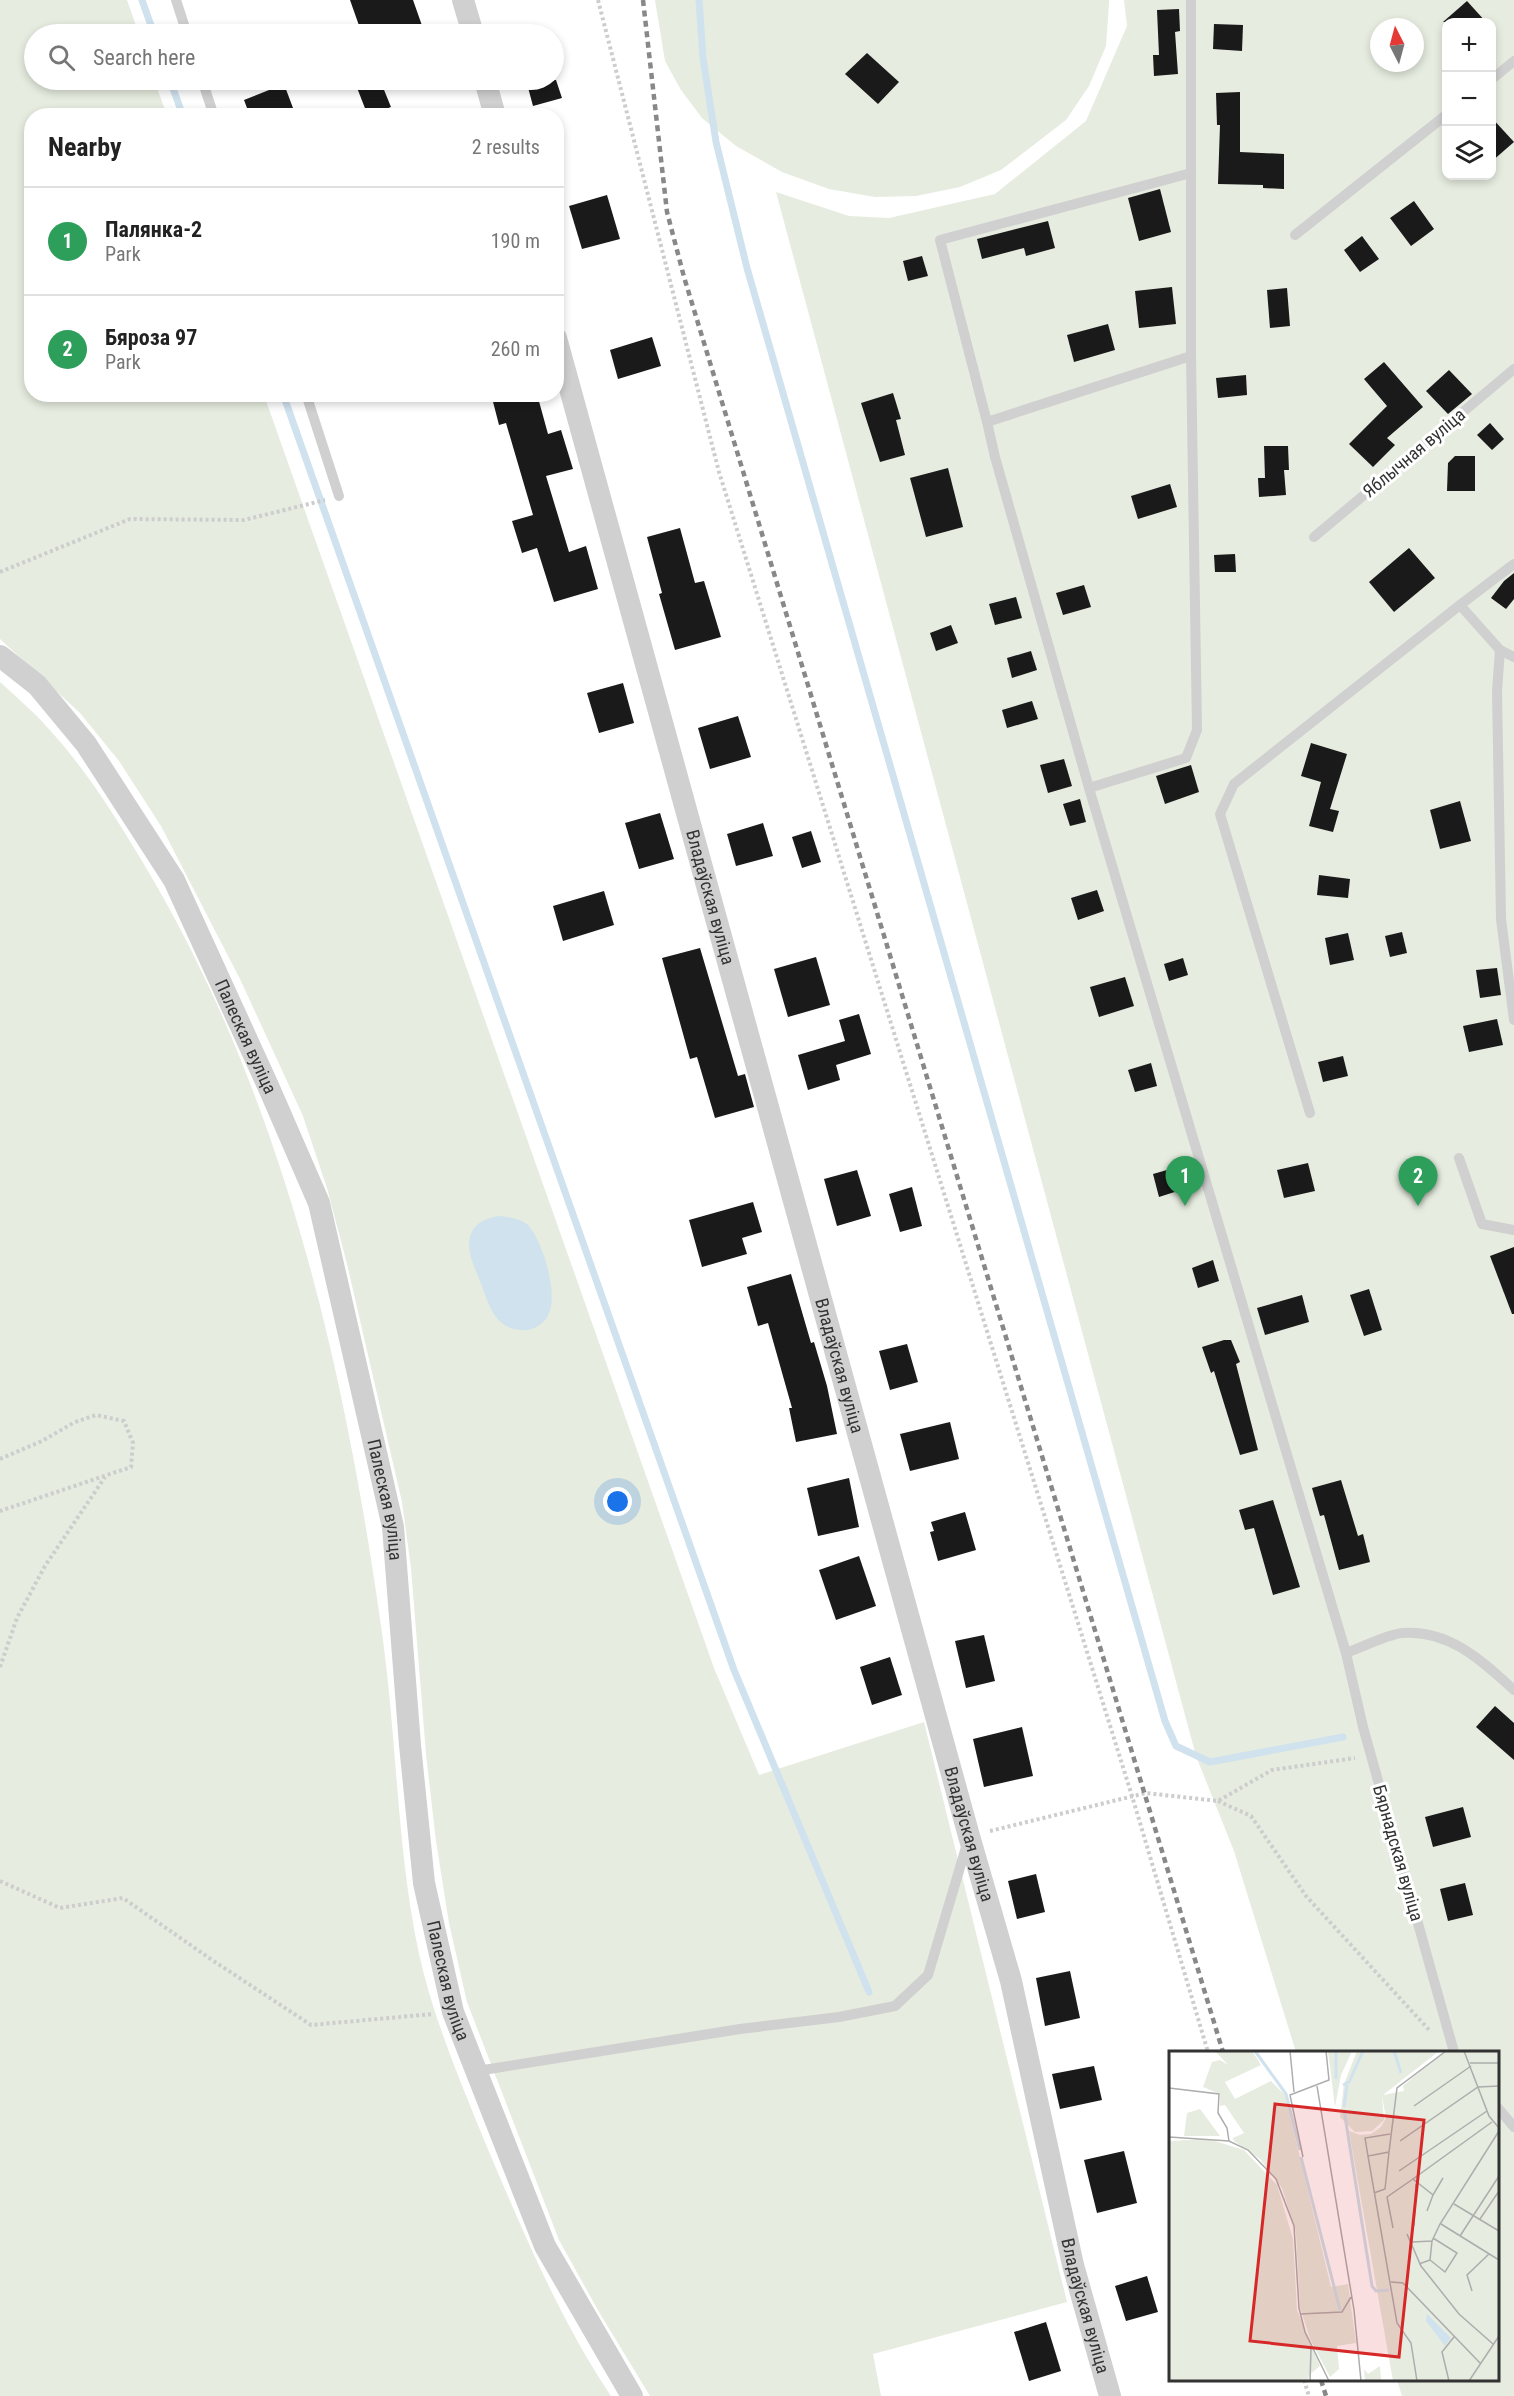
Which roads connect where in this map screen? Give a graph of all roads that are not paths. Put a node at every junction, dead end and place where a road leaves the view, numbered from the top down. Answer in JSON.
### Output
{"nodes":[{"id":1,"x":176,"y":0,"type":"edge"},
{"id":2,"x":463,"y":0,"type":"edge"},
{"id":3,"x":1191,"y":0,"type":"edge"},
{"id":4,"x":184,"y":24,"type":"edge"},
{"id":5,"x":470,"y":24,"type":"edge"},
{"id":6,"x":1514,"y":61,"type":"edge"},
{"id":7,"x":1496,"y":75,"type":"edge"},
{"id":8,"x":205,"y":90,"type":"edge"},
{"id":9,"x":488,"y":90,"type":"edge"},
{"id":10,"x":211,"y":108,"type":"edge"},
{"id":11,"x":493,"y":108,"type":"edge"},
{"id":12,"x":1442,"y":118,"type":"edge"},
{"id":13,"x":1191,"y":173,"type":"junction"},
{"id":14,"x":1295,"y":235,"type":"dead end"},
{"id":15,"x":1191,"y":356,"type":"junction"},
{"id":16,"x":564,"y":367,"type":"edge"},
{"id":17,"x":1514,"y":369,"type":"edge"},
{"id":18,"x":309,"y":402,"type":"edge"},
{"id":19,"x":987,"y":422,"type":"junction"},
{"id":20,"x":339,"y":496,"type":"road end"},
{"id":21,"x":1314,"y":537,"type":"dead end"},
{"id":22,"x":1514,"y":564,"type":"edge"},
{"id":23,"x":1460,"y":605,"type":"junction"},
{"id":24,"x":1500,"y":650,"type":"junction"},
{"id":25,"x":0,"y":656,"type":"edge"},
{"id":26,"x":1514,"y":657,"type":"edge"},
{"id":27,"x":1089,"y":788,"type":"junction"},
{"id":28,"x":1514,"y":1020,"type":"edge"},
{"id":29,"x":1310,"y":1113,"type":"dead end"},
{"id":30,"x":1459,"y":1158,"type":"dead end"},
{"id":31,"x":1514,"y":1230,"type":"edge"},
{"id":32,"x":1346,"y":1653,"type":"junction"},
{"id":33,"x":1514,"y":1690,"type":"edge"},
{"id":34,"x":969,"y":1836,"type":"junction"},
{"id":35,"x":1454,"y":2051,"type":"edge"},
{"id":36,"x":477,"y":2071,"type":"junction"},
{"id":37,"x":1499,"y":2110,"type":"edge"},
{"id":38,"x":1514,"y":2127,"type":"edge"},
{"id":39,"x":620,"y":2385,"type":"edge"},
{"id":40,"x":632,"y":2396,"type":"edge"},
{"id":41,"x":1110,"y":2396,"type":"edge"}],
"edges":[{"from":1,"to":4,"type":"lane"},
{"from":2,"to":5,"type":"street"},
{"from":3,"to":13,"type":"lane"},
{"from":6,"to":7,"type":"lane"},
{"from":8,"to":10,"type":"lane"},
{"from":9,"to":11,"type":"street"},
{"from":12,"to":14,"type":"lane"},
{"from":13,"to":15,"type":"lane"},
{"from":13,"to":19,"type":"lane","name":"Бярнадская вуліца"},
{"from":15,"to":19,"type":"lane"},
{"from":15,"to":27,"type":"lane"},
{"from":16,"to":34,"type":"street","name":"Владаўская вуліца"},
{"from":17,"to":21,"type":"lane","name":"Яблычная вуліца"},
{"from":18,"to":20,"type":"lane"},
{"from":19,"to":27,"type":"lane","name":"Бярнадская вуліца"},
{"from":22,"to":23,"type":"lane"},
{"from":23,"to":24,"type":"lane"},
{"from":23,"to":29,"type":"lane"},
{"from":24,"to":26,"type":"lane"},
{"from":24,"to":28,"type":"lane"},
{"from":25,"to":36,"type":"street","name":"Палеская вуліца"},
{"from":27,"to":32,"type":"lane","name":"Бярнадская вуліца"},
{"from":30,"to":31,"type":"lane"},
{"from":32,"to":33,"type":"lane"},
{"from":32,"to":35,"type":"lane","name":"Бярнадская вуліца"},
{"from":34,"to":36,"type":"lane"},
{"from":34,"to":41,"type":"street","name":"Владаўская вуліца"},
{"from":36,"to":39,"type":"street","name":"Палеская вуліца"},
{"from":37,"to":38,"type":"lane"},
{"from":39,"to":40,"type":"street","name":"Палеская вуліца"}]}
